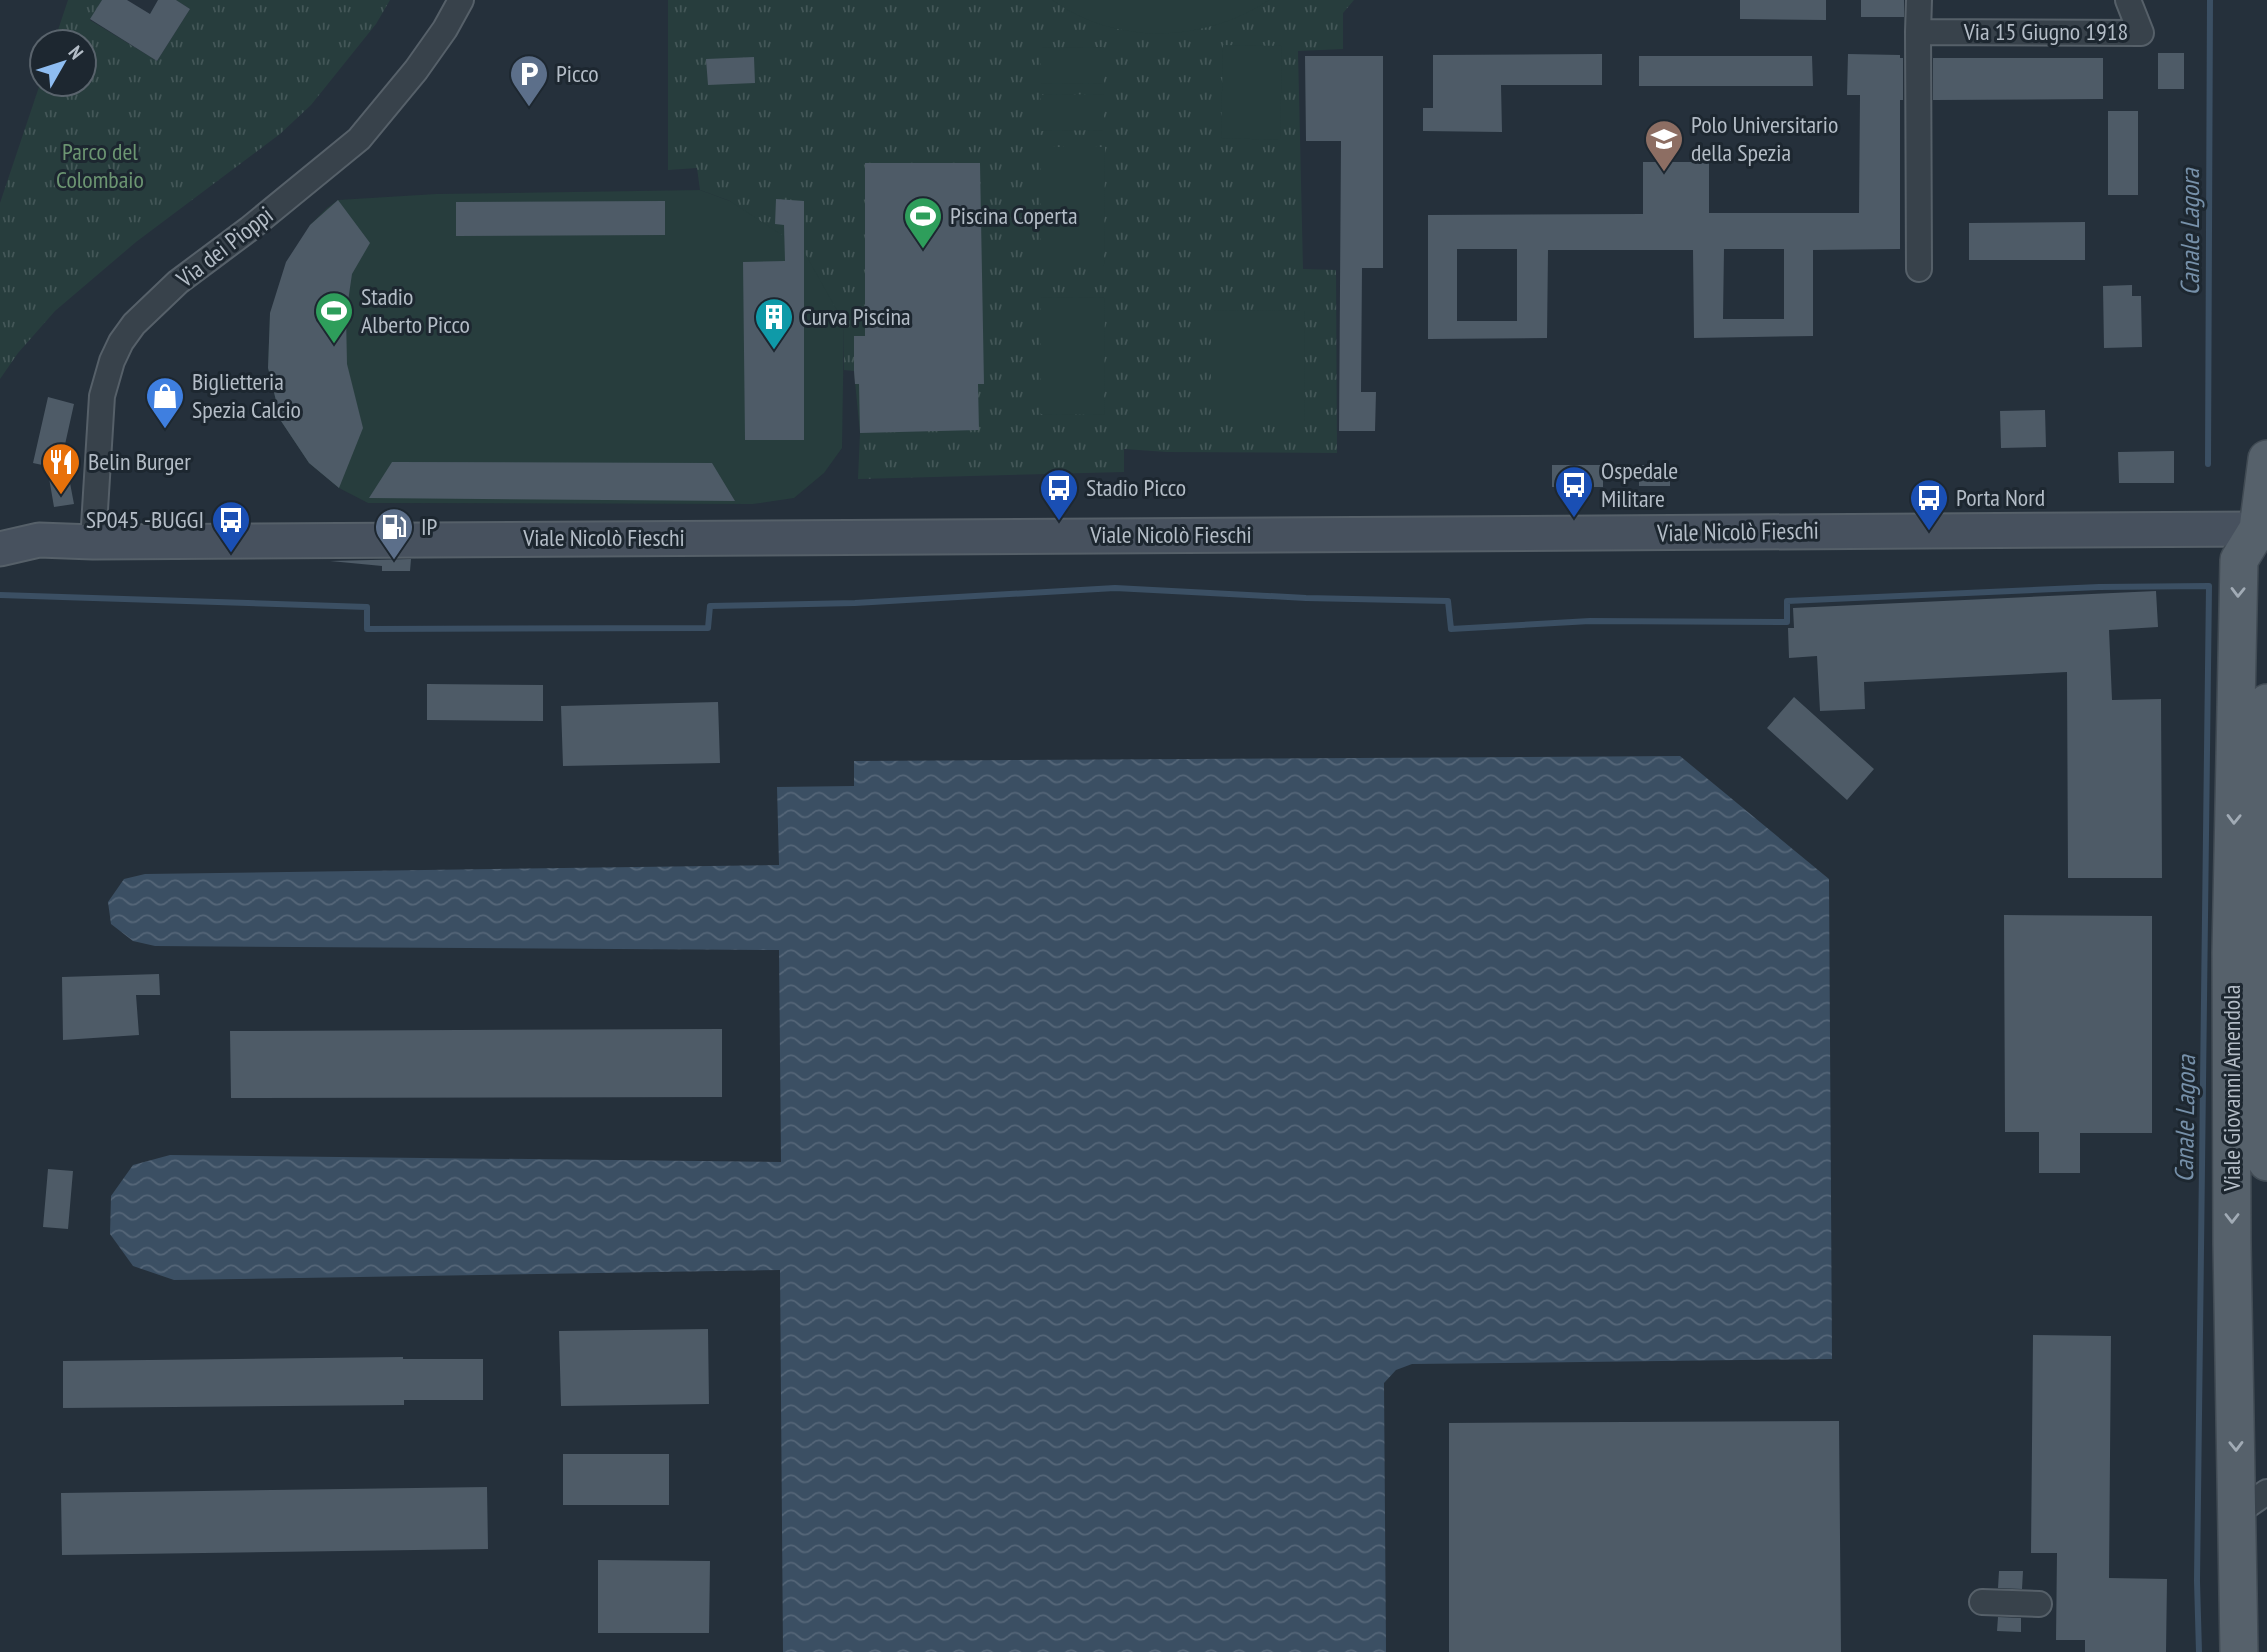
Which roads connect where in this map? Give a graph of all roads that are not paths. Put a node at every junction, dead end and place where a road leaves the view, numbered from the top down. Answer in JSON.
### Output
{"nodes":[{"id":1,"x":461,"y":0,"type":"edge"},
{"id":2,"x":1919,"y":0,"type":"edge"},
{"id":3,"x":2128,"y":0,"type":"edge"},
{"id":4,"x":1918,"y":32,"type":"junction"},
{"id":5,"x":1919,"y":269,"type":"dead end"},
{"id":6,"x":2267,"y":458,"type":"edge"},
{"id":7,"x":2264,"y":538,"type":"edge"},
{"id":8,"x":93,"y":542,"type":"junction"},
{"id":9,"x":0,"y":549,"type":"edge"},
{"id":10,"x":2267,"y":703,"type":"edge"},
{"id":11,"x":2266,"y":824,"type":"edge"},
{"id":12,"x":2265,"y":1063,"type":"edge"},
{"id":13,"x":2267,"y":1163,"type":"edge"},
{"id":14,"x":2252,"y":1502,"type":"edge"},
{"id":15,"x":1982,"y":1601,"type":"dead end"},
{"id":16,"x":2039,"y":1604,"type":"dead end"},
{"id":17,"x":2239,"y":1652,"type":"edge"}],
"edges":[{"from":1,"to":8,"type":"street","name":"Via dei Pioppi"},
{"from":2,"to":4,"type":"street"},
{"from":3,"to":4,"type":"street","name":"Via 15 Giugno 1918"},
{"from":4,"to":5,"type":"street"},
{"from":6,"to":7,"type":"main road","name":"Viale Giovanni Amendola"},
{"from":7,"to":8,"type":"main road","name":"Viale Nicolò Fieschi"},
{"from":7,"to":14,"type":"main road","name":"Viale Giovanni Amendola","one_way":true},
{"from":8,"to":9,"type":"main road","name":"Viale Nicolò Fieschi"},
{"from":10,"to":11,"type":"main road","name":"Viale Giovanni Amendola"},
{"from":11,"to":12,"type":"main road","name":"Viale Giovanni Amendola"},
{"from":12,"to":13,"type":"main road","name":"Viale Giovanni Amendola"},
{"from":14,"to":17,"type":"main road","name":"Viale Giovanni Amendola"},
{"from":15,"to":16,"type":"street"}]}
